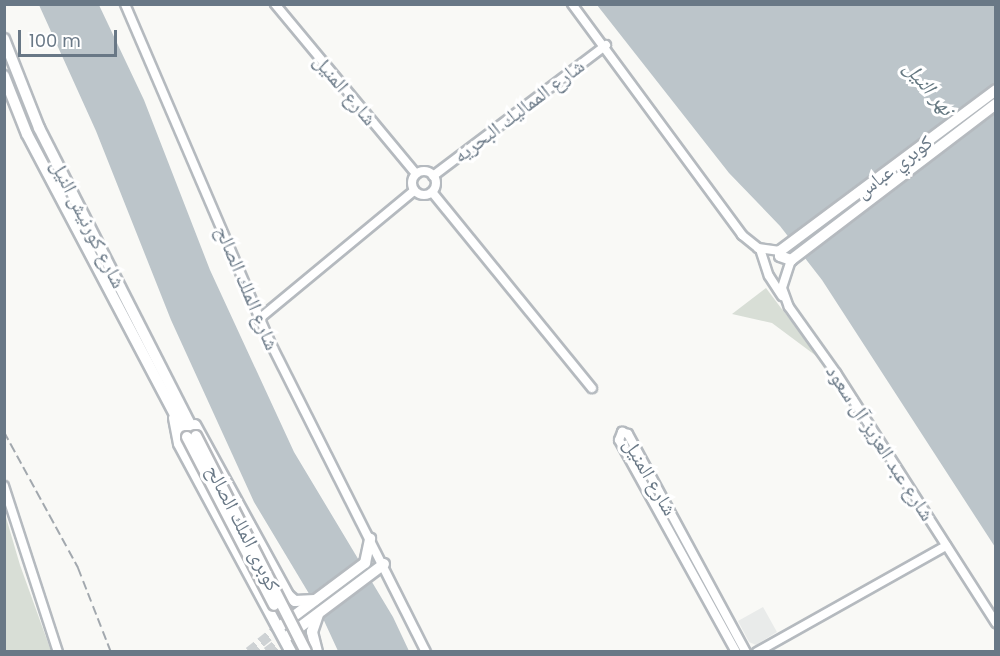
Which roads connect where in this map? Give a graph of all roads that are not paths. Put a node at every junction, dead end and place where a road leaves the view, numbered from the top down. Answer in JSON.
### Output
{"nodes":[{"id":1,"x":125,"y":4,"type":"edge"},
{"id":2,"x":275,"y":4,"type":"edge"},
{"id":3,"x":572,"y":4,"type":"edge"},
{"id":4,"x":4,"y":39,"type":"edge"},
{"id":5,"x":606,"y":45,"type":"junction"},
{"id":6,"x":4,"y":76,"type":"edge"},
{"id":7,"x":996,"y":90,"type":"edge"},
{"id":8,"x":996,"y":104,"type":"edge"},
{"id":9,"x":416,"y":174,"type":"junction"},
{"id":10,"x":433,"y":176,"type":"junction"},
{"id":11,"x":414,"y":191,"type":"junction"},
{"id":12,"x":432,"y":192,"type":"junction"},
{"id":13,"x":760,"y":249,"type":"junction"},
{"id":14,"x":780,"y":251,"type":"junction"},
{"id":15,"x":794,"y":257,"type":"junction"},
{"id":16,"x":784,"y":298,"type":"junction"},
{"id":17,"x":259,"y":319,"type":"junction"},
{"id":18,"x":592,"y":388,"type":"dead end"},
{"id":19,"x":176,"y":407,"type":"junction"},
{"id":20,"x":4,"y":486,"type":"edge"},
{"id":21,"x":370,"y":539,"type":"junction"},
{"id":22,"x":946,"y":546,"type":"junction"},
{"id":23,"x":363,"y":563,"type":"junction"},
{"id":24,"x":375,"y":571,"type":"junction"},
{"id":25,"x":278,"y":577,"type":"junction"},
{"id":26,"x":258,"y":587,"type":"junction"},
{"id":27,"x":310,"y":601,"type":"junction"},
{"id":28,"x":996,"y":623,"type":"edge"},
{"id":29,"x":311,"y":624,"type":"junction"},
{"id":30,"x":279,"y":628,"type":"junction"},
{"id":31,"x":285,"y":638,"type":"junction"},
{"id":32,"x":58,"y":651,"type":"edge"},
{"id":33,"x":291,"y":651,"type":"edge"},
{"id":34,"x":298,"y":651,"type":"edge"},
{"id":35,"x":306,"y":651,"type":"edge"},
{"id":36,"x":317,"y":651,"type":"edge"},
{"id":37,"x":426,"y":651,"type":"edge"},
{"id":38,"x":736,"y":651,"type":"edge"},
{"id":39,"x":746,"y":651,"type":"edge"},
{"id":40,"x":757,"y":651,"type":"edge"}],
"edges":[{"from":1,"to":17,"type":"main road","name":"شارع الملك الصالح"},
{"from":2,"to":9,"type":"main road","name":"شارع المنيل"},
{"from":3,"to":5,"type":"main road"},
{"from":4,"to":19,"type":"highway","name":"شارع كورنيش النيل"},
{"from":5,"to":10,"type":"main road","name":"شارع المماليك البحريه"},
{"from":5,"to":13,"type":"main road"},
{"from":6,"to":19,"type":"highway","name":"شارع كورنيش النيل"},
{"from":7,"to":14,"type":"highway","name":"كوبري عباس"},
{"from":8,"to":15,"type":"highway","name":"كوبري عباس"},
{"from":9,"to":10,"type":"main road"},
{"from":9,"to":11,"type":"main road"},
{"from":10,"to":12,"type":"main road"},
{"from":11,"to":12,"type":"main road"},
{"from":11,"to":17,"type":"main road"},
{"from":12,"to":18,"type":"main road"},
{"from":13,"to":14,"type":"main road"},
{"from":13,"to":16,"type":"main road","name":"شارع عبد العزيز آل سعود"},
{"from":14,"to":15,"type":"highway"},
{"from":15,"to":16,"type":"main road"},
{"from":16,"to":22,"type":"main road","name":"شارع عبد العزيز آل سعود"},
{"from":17,"to":21,"type":"main road","name":"شارع الملك الصالح"},
{"from":19,"to":25,"type":"highway"},
{"from":19,"to":26,"type":"highway"},
{"from":19,"to":34,"type":"highway","name":"كوبرى الملك الصالح","bridge":true},
{"from":19,"to":35,"type":"highway","name":"كوبرى الملك الصالح","bridge":true},
{"from":20,"to":32,"type":"main road"},
{"from":21,"to":23,"type":"highway"},
{"from":21,"to":24,"type":"main road","name":"شارع الملك الصالح"},
{"from":22,"to":28,"type":"main road","name":"شارع عبد العزيز آل سعود"},
{"from":22,"to":40,"type":"main road"},
{"from":23,"to":24,"type":"highway"},
{"from":23,"to":27,"type":"highway"},
{"from":24,"to":29,"type":"highway"},
{"from":24,"to":37,"type":"main road","name":"شارع الملك الصالح"},
{"from":25,"to":26,"type":"highway"},
{"from":25,"to":27,"type":"highway"},
{"from":26,"to":30,"type":"highway"},
{"from":27,"to":30,"type":"highway"},
{"from":29,"to":31,"type":"highway"},
{"from":29,"to":36,"type":"highway"},
{"from":30,"to":31,"type":"highway"},
{"from":31,"to":33,"type":"highway"},
{"from":38,"to":39,"type":"main road","name":"شارع المنيل"}]}
